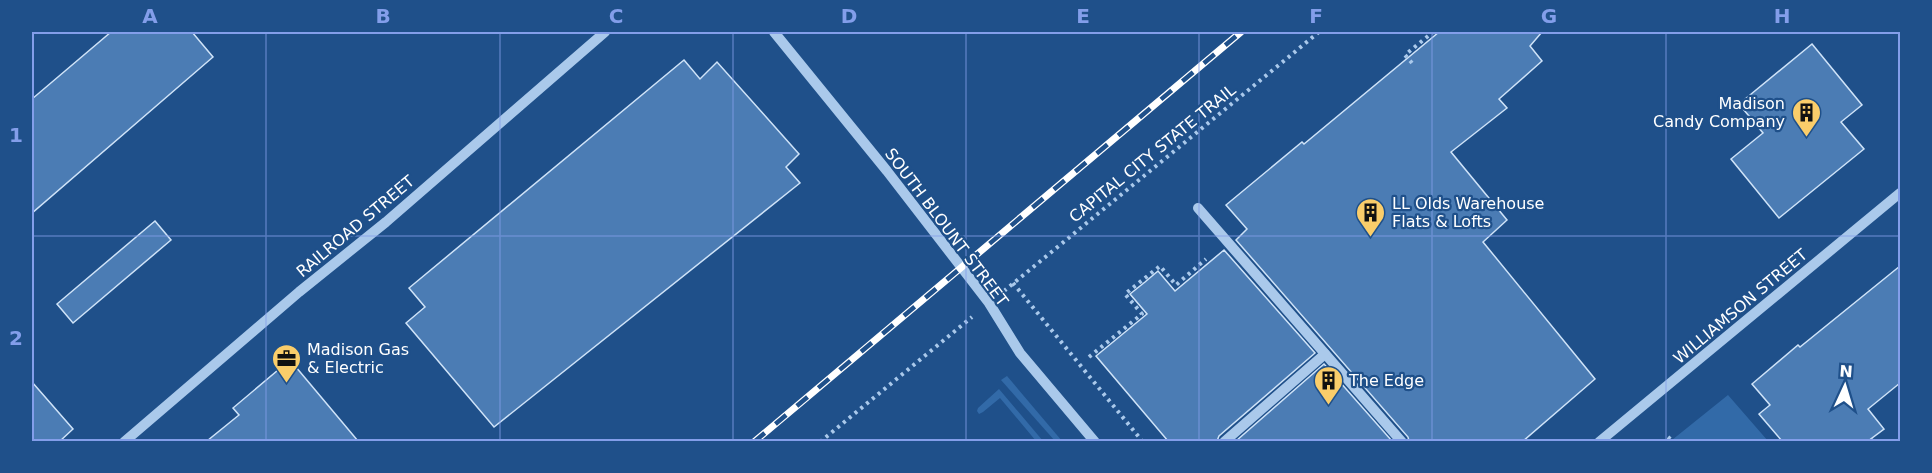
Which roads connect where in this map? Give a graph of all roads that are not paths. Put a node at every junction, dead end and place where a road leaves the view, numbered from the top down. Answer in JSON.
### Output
{"nodes":[{"id":1,"x":605,"y":32,"type":"edge"},
{"id":2,"x":774,"y":32,"type":"edge"},
{"id":3,"x":1900,"y":193,"type":"edge"},
{"id":4,"x":1197,"y":208,"type":"dead end"},
{"id":5,"x":1324,"y":354,"type":"junction"},
{"id":6,"x":124,"y":441,"type":"edge"},
{"id":7,"x":1095,"y":441,"type":"edge"},
{"id":8,"x":1224,"y":441,"type":"edge"},
{"id":9,"x":1402,"y":441,"type":"edge"},
{"id":10,"x":1599,"y":441,"type":"edge"}],
"edges":[{"from":1,"to":6,"type":"street","name":"RAILROAD STREET"},
{"from":2,"to":7,"type":"street","name":"SOUTH BLOUNT STREET"},
{"from":3,"to":10,"type":"street","name":"WILLIAMSON STREET"},
{"from":4,"to":5,"type":"street"},
{"from":5,"to":8,"type":"street"},
{"from":5,"to":9,"type":"street"}]}
